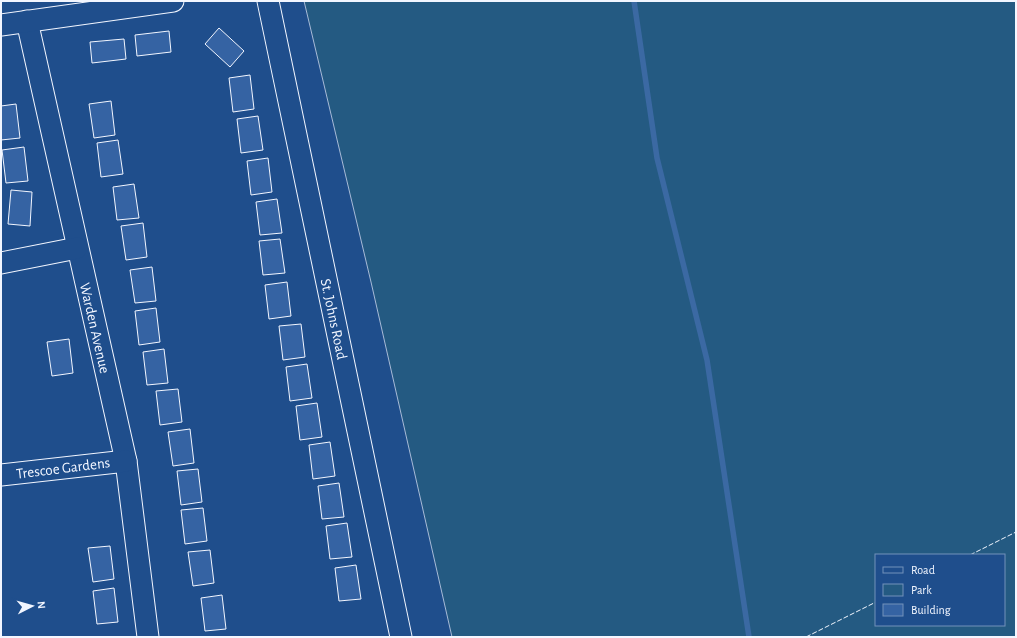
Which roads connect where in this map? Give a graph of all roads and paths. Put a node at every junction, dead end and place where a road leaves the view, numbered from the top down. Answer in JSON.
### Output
{"nodes":[{"id":1,"x":172,"y":1,"type":"edge"},
{"id":2,"x":268,"y":1,"type":"edge"},
{"id":3,"x":27,"y":21,"type":"junction"},
{"id":4,"x":1,"y":24,"type":"edge"},
{"id":5,"x":77,"y":248,"type":"junction"},
{"id":6,"x":1,"y":263,"type":"edge"},
{"id":7,"x":126,"y":461,"type":"junction"},
{"id":8,"x":1,"y":475,"type":"edge"},
{"id":9,"x":148,"y":637,"type":"edge"},
{"id":10,"x":401,"y":637,"type":"edge"}],
"edges":[{"from":1,"to":3,"type":"street"},
{"from":2,"to":10,"type":"street","name":"St. Johns Road"},
{"from":3,"to":4,"type":"street"},
{"from":3,"to":5,"type":"street","name":"Warden Avenue"},
{"from":5,"to":6,"type":"street"},
{"from":5,"to":7,"type":"street","name":"Warden Avenue"},
{"from":7,"to":8,"type":"street","name":"Trescoe Gardens"},
{"from":7,"to":9,"type":"street","name":"Warden Avenue"}]}
